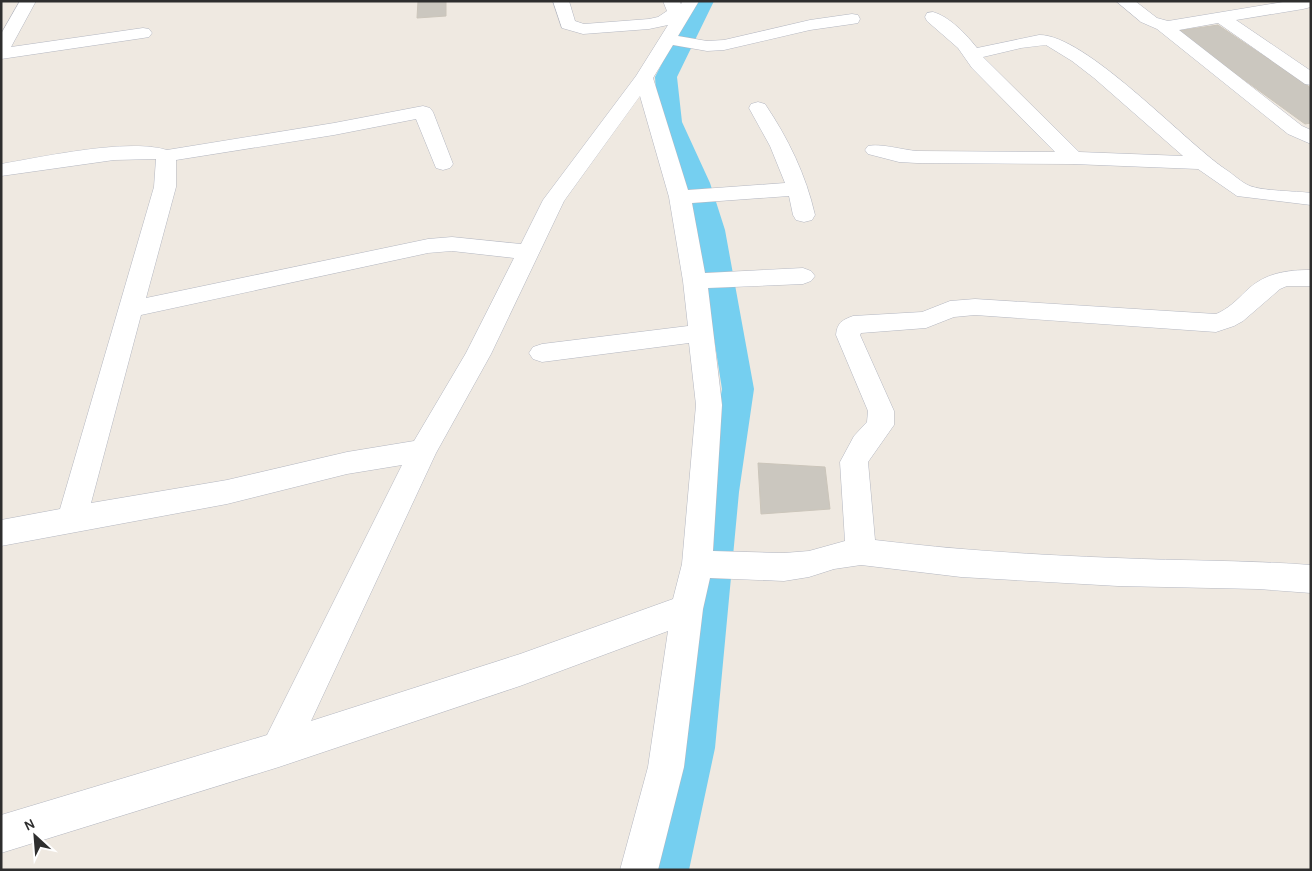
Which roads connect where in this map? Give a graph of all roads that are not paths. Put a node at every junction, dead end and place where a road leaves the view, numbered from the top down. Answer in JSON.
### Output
{"nodes":[{"id":1,"x":28,"y":1,"type":"edge"},
{"id":2,"x":562,"y":1,"type":"edge"},
{"id":3,"x":671,"y":1,"type":"edge"},
{"id":4,"x":691,"y":1,"type":"edge"},
{"id":5,"x":1124,"y":1,"type":"edge"},
{"id":6,"x":1308,"y":5,"type":"edge"},
{"id":7,"x":933,"y":17,"type":"dead end"},
{"id":8,"x":1221,"y":17,"type":"junction"},
{"id":9,"x":852,"y":19,"type":"dead end"},
{"id":10,"x":1162,"y":25,"type":"junction"},
{"id":11,"x":143,"y":33,"type":"dead end"},
{"id":12,"x":682,"y":42,"type":"junction"},
{"id":13,"x":1,"y":52,"type":"edge"},
{"id":14,"x":973,"y":54,"type":"junction"},
{"id":15,"x":644,"y":78,"type":"junction"},
{"id":16,"x":1311,"y":80,"type":"edge"},
{"id":17,"x":758,"y":108,"type":"dead end"},
{"id":18,"x":1311,"y":138,"type":"edge"},
{"id":19,"x":875,"y":150,"type":"dead end"},
{"id":20,"x":166,"y":156,"type":"junction"},
{"id":21,"x":1073,"y":158,"type":"junction"},
{"id":22,"x":1203,"y":163,"type":"junction"},
{"id":23,"x":443,"y":164,"type":"dead end"},
{"id":24,"x":1,"y":170,"type":"edge"},
{"id":25,"x":797,"y":189,"type":"junction"},
{"id":26,"x":693,"y":196,"type":"junction"},
{"id":27,"x":1311,"y":199,"type":"edge"},
{"id":28,"x":804,"y":215,"type":"dead end"},
{"id":29,"x":528,"y":252,"type":"junction"},
{"id":30,"x":803,"y":276,"type":"dead end"},
{"id":31,"x":1311,"y":278,"type":"edge"},
{"id":32,"x":710,"y":280,"type":"junction"},
{"id":33,"x":132,"y":309,"type":"junction"},
{"id":34,"x":701,"y":333,"type":"junction"},
{"id":35,"x":542,"y":353,"type":"dead end"},
{"id":36,"x":423,"y":451,"type":"junction"},
{"id":37,"x":72,"y":519,"type":"junction"},
{"id":38,"x":1,"y":533,"type":"edge"},
{"id":39,"x":861,"y":552,"type":"junction"},
{"id":40,"x":702,"y":564,"type":"junction"},
{"id":41,"x":1311,"y":579,"type":"edge"},
{"id":42,"x":687,"y":609,"type":"junction"},
{"id":43,"x":279,"y":749,"type":"junction"},
{"id":44,"x":1,"y":834,"type":"edge"},
{"id":45,"x":639,"y":870,"type":"edge"}],
"edges":[{"from":1,"to":13,"type":"street"},
{"from":2,"to":3,"type":"street"},
{"from":4,"to":12,"type":"street"},
{"from":5,"to":10,"type":"street"},
{"from":6,"to":8,"type":"street"},
{"from":7,"to":14,"type":"street"},
{"from":8,"to":10,"type":"street"},
{"from":8,"to":16,"type":"street"},
{"from":9,"to":12,"type":"street"},
{"from":10,"to":18,"type":"street"},
{"from":11,"to":13,"type":"street"},
{"from":12,"to":15,"type":"street"},
{"from":14,"to":21,"type":"street"},
{"from":14,"to":22,"type":"street"},
{"from":15,"to":26,"type":"street"},
{"from":15,"to":29,"type":"street"},
{"from":17,"to":25,"type":"street"},
{"from":19,"to":21,"type":"street"},
{"from":20,"to":23,"type":"street"},
{"from":20,"to":24,"type":"street"},
{"from":20,"to":33,"type":"street"},
{"from":21,"to":22,"type":"street"},
{"from":22,"to":27,"type":"street"},
{"from":25,"to":26,"type":"street"},
{"from":25,"to":28,"type":"street"},
{"from":26,"to":32,"type":"street"},
{"from":29,"to":33,"type":"street"},
{"from":29,"to":36,"type":"street"},
{"from":30,"to":32,"type":"street"},
{"from":31,"to":39,"type":"street"},
{"from":32,"to":34,"type":"street"},
{"from":33,"to":37,"type":"street"},
{"from":34,"to":35,"type":"street"},
{"from":34,"to":40,"type":"street"},
{"from":36,"to":37,"type":"street"},
{"from":36,"to":43,"type":"street"},
{"from":37,"to":38,"type":"street"},
{"from":39,"to":40,"type":"street"},
{"from":39,"to":41,"type":"street"},
{"from":40,"to":42,"type":"street"},
{"from":42,"to":43,"type":"street"},
{"from":42,"to":45,"type":"street"},
{"from":43,"to":44,"type":"street"}]}
